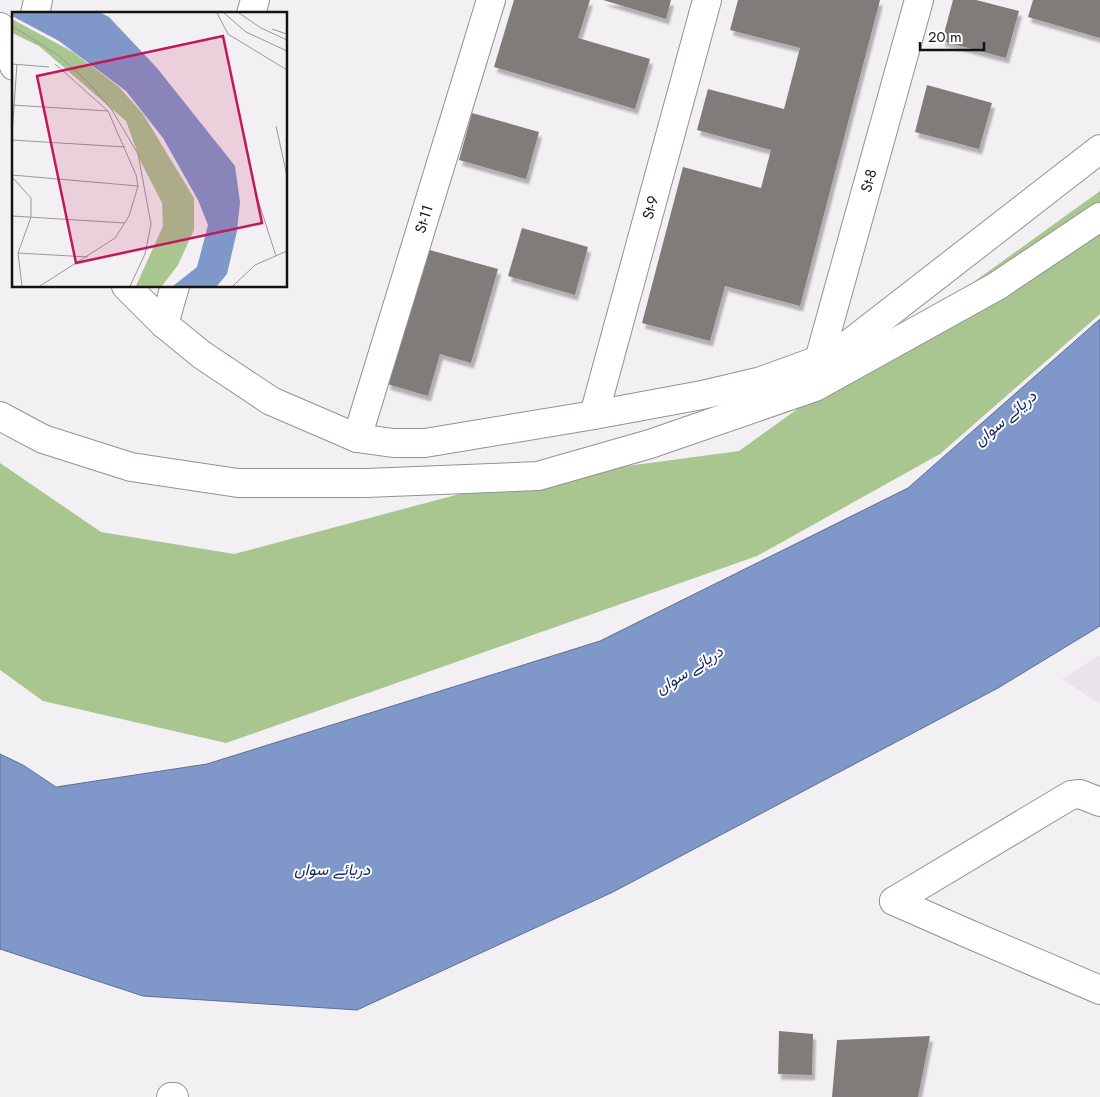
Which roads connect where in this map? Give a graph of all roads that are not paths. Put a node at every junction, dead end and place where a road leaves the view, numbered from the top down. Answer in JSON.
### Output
{"nodes":[{"id":1,"x":492,"y":0,"type":"edge"},
{"id":2,"x":707,"y":0,"type":"edge"},
{"id":3,"x":919,"y":0,"type":"edge"},
{"id":4,"x":0,"y":27,"type":"edge"},
{"id":5,"x":12,"y":60,"type":"edge"},
{"id":6,"x":1100,"y":149,"type":"edge"},
{"id":7,"x":1100,"y":217,"type":"edge"},
{"id":8,"x":128,"y":288,"type":"edge"},
{"id":9,"x":174,"y":288,"type":"edge"},
{"id":10,"x":164,"y":324,"type":"junction"},
{"id":11,"x":819,"y":360,"type":"junction"},
{"id":12,"x":594,"y":415,"type":"junction"},
{"id":13,"x":0,"y":416,"type":"edge"},
{"id":14,"x":357,"y":438,"type":"junction"},
{"id":15,"x":1100,"y":802,"type":"edge"},
{"id":16,"x":1100,"y":990,"type":"edge"}],
"edges":[{"from":1,"to":14,"type":"street","name":"St-11"},
{"from":2,"to":12,"type":"street","name":"St-9"},
{"from":3,"to":11,"type":"street","name":"St-8"},
{"from":4,"to":5,"type":"street"},
{"from":6,"to":11,"type":"street"},
{"from":7,"to":13,"type":"street"},
{"from":8,"to":10,"type":"street"},
{"from":9,"to":10,"type":"street"},
{"from":10,"to":14,"type":"street"},
{"from":11,"to":12,"type":"street"},
{"from":12,"to":14,"type":"street"},
{"from":15,"to":16,"type":"street"}]}
